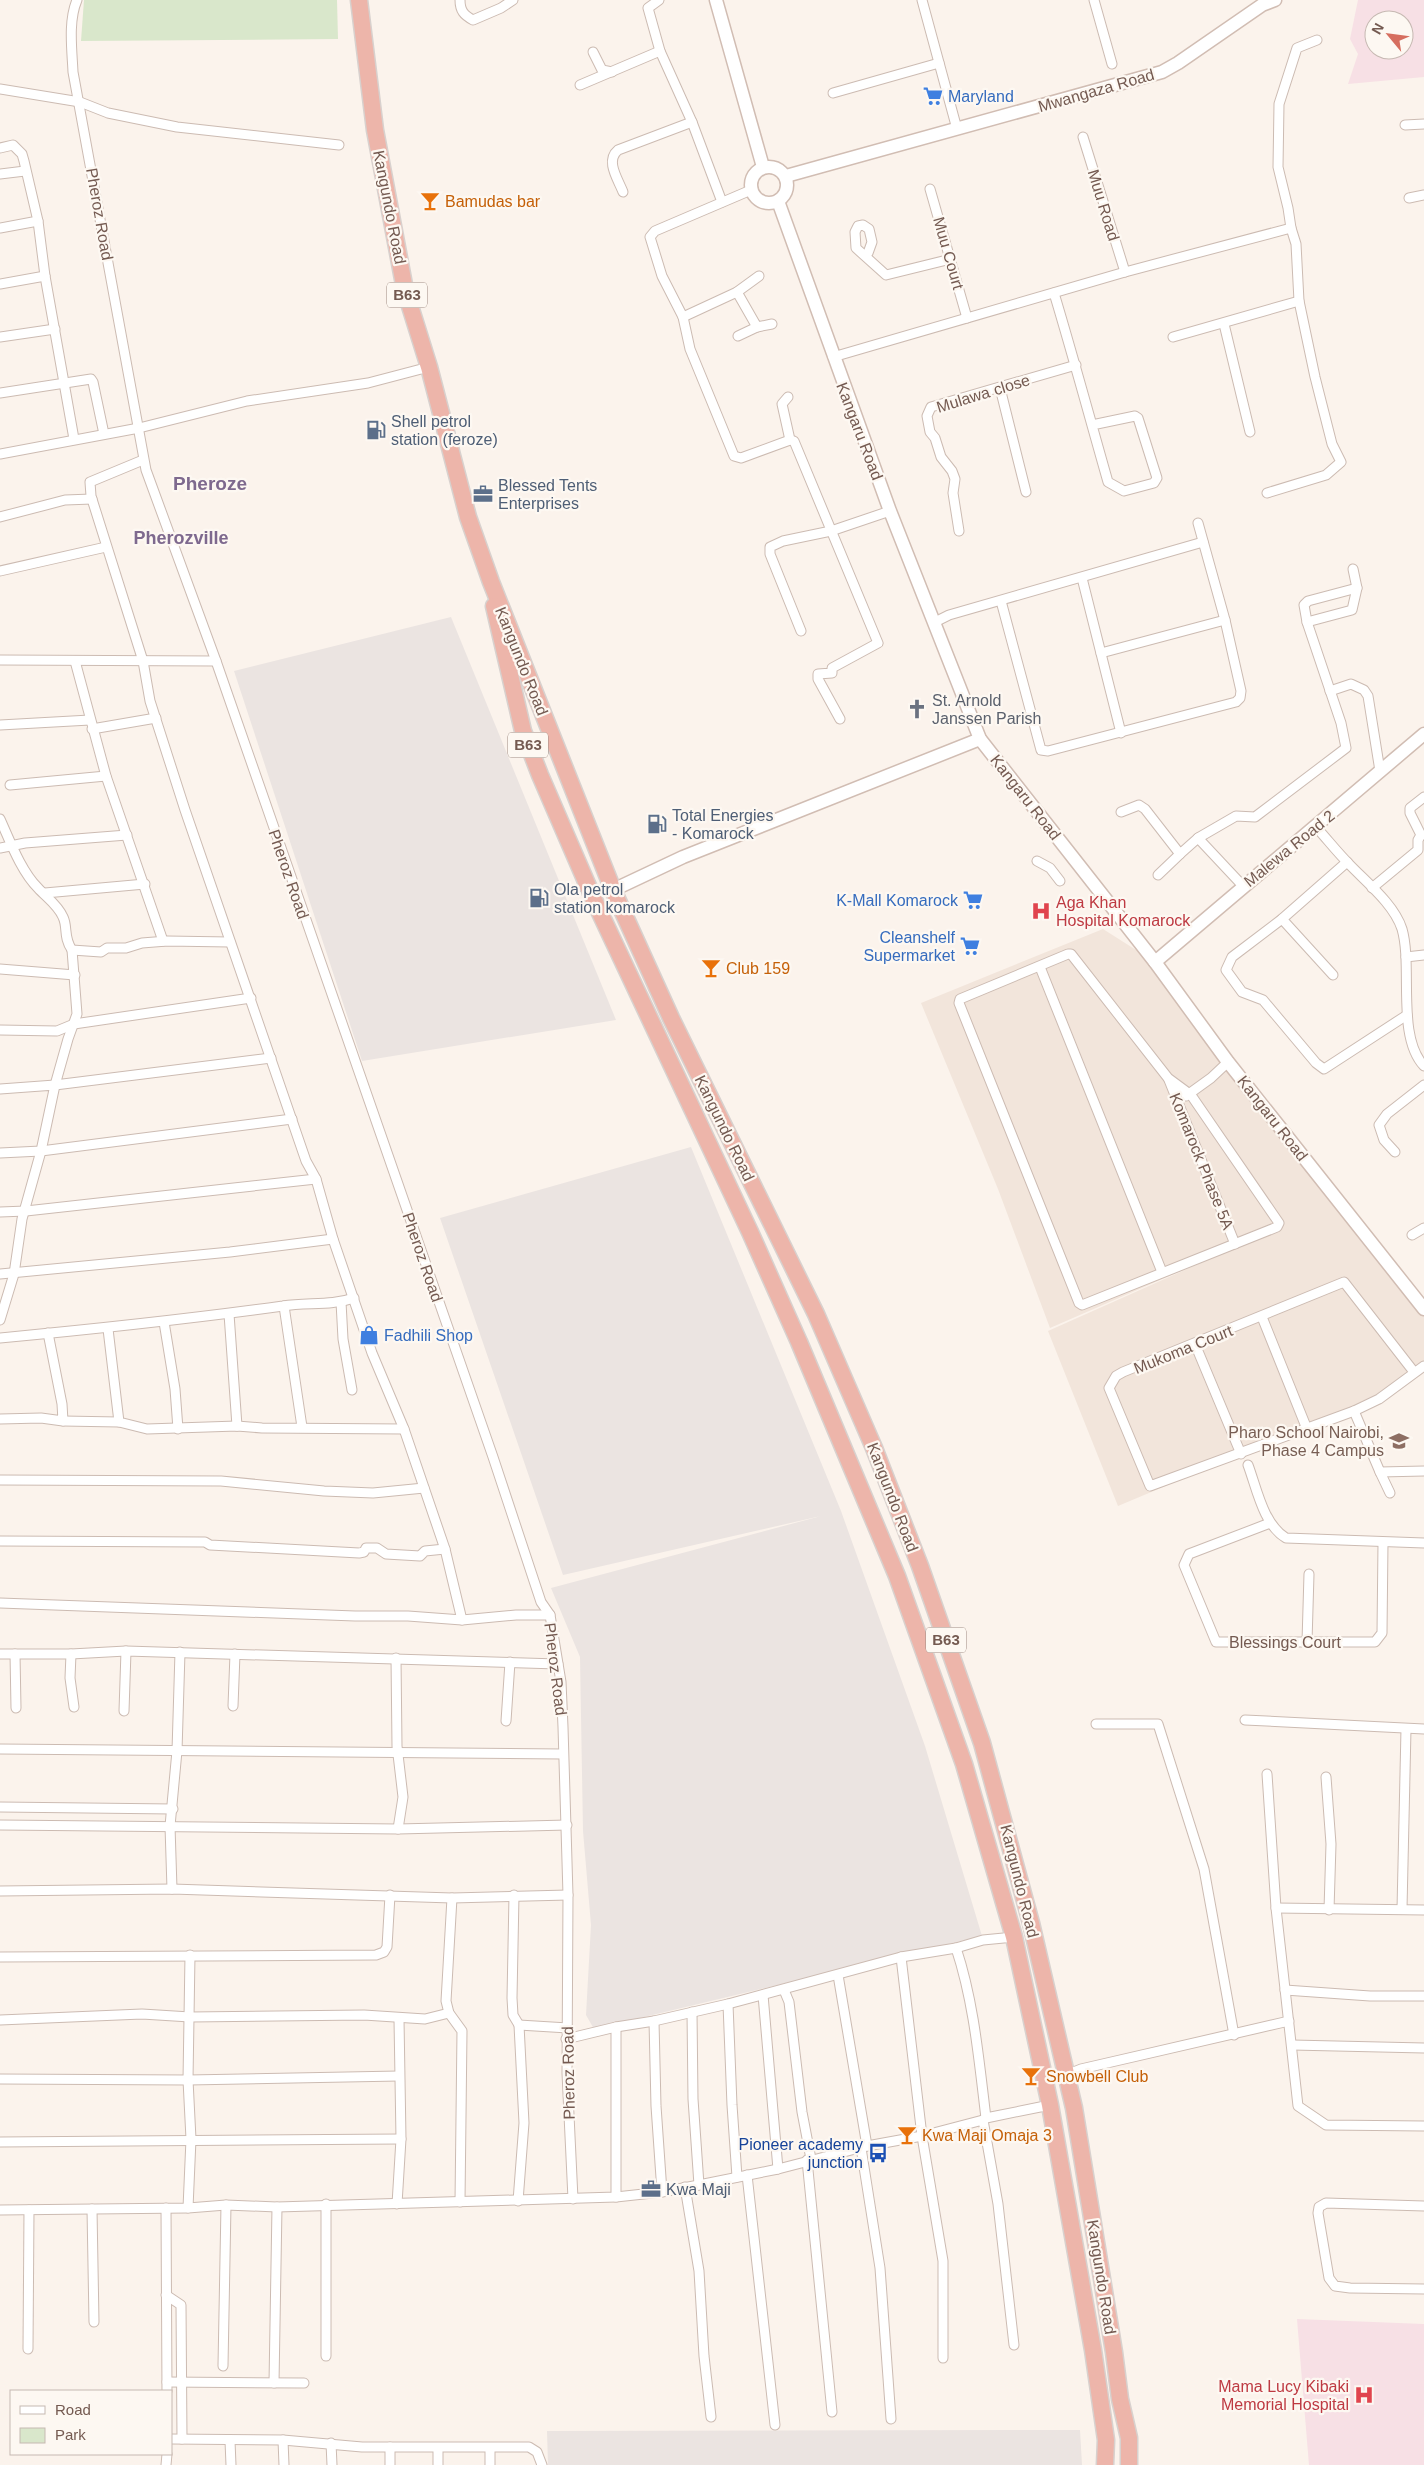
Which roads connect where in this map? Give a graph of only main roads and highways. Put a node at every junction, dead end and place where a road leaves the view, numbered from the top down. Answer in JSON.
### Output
{"nodes":[{"id":1,"x":359,"y":0,"type":"edge"},
{"id":2,"x":716,"y":0,"type":"edge"},
{"id":3,"x":1275,"y":0,"type":"edge"},
{"id":4,"x":1261,"y":2,"type":"edge"},
{"id":5,"x":763,"y":167,"type":"junction"},
{"id":6,"x":786,"y":176,"type":"junction"},
{"id":7,"x":778,"y":201,"type":"junction"},
{"id":8,"x":491,"y":582,"type":"junction"},
{"id":9,"x":1424,"y":734,"type":"edge"},
{"id":10,"x":980,"y":739,"type":"junction"},
{"id":11,"x":613,"y":890,"type":"junction"},
{"id":12,"x":1155,"y":962,"type":"junction"},
{"id":13,"x":1421,"y":1301,"type":"edge"},
{"id":14,"x":1105,"y":2465,"type":"edge"},
{"id":15,"x":1129,"y":2465,"type":"edge"}],
"edges":[{"from":1,"to":8,"type":"highway","name":"Kangundo Road","number":"B63"},
{"from":2,"to":5,"type":"main road"},
{"from":3,"to":4,"type":"main road","name":"Mwangaza Road"},
{"from":4,"to":6,"type":"main road","name":"Mwangaza Road"},
{"from":5,"to":6,"type":"main road"},
{"from":5,"to":7,"type":"main road"},
{"from":6,"to":7,"type":"main road"},
{"from":7,"to":10,"type":"main road","name":"Kangaru Road"},
{"from":8,"to":11,"type":"highway","name":"Kangundo Road","number":"B63"},
{"from":8,"to":14,"type":"highway","name":"Kangundo Road","number":"B63"},
{"from":9,"to":12,"type":"main road","name":"Malewa Road 2"},
{"from":10,"to":11,"type":"main road"},
{"from":10,"to":12,"type":"main road","name":"Kangaru Road"},
{"from":11,"to":15,"type":"highway","name":"Kangundo Road","number":"B63"},
{"from":12,"to":13,"type":"main road","name":"Kangaru Road"}]}
